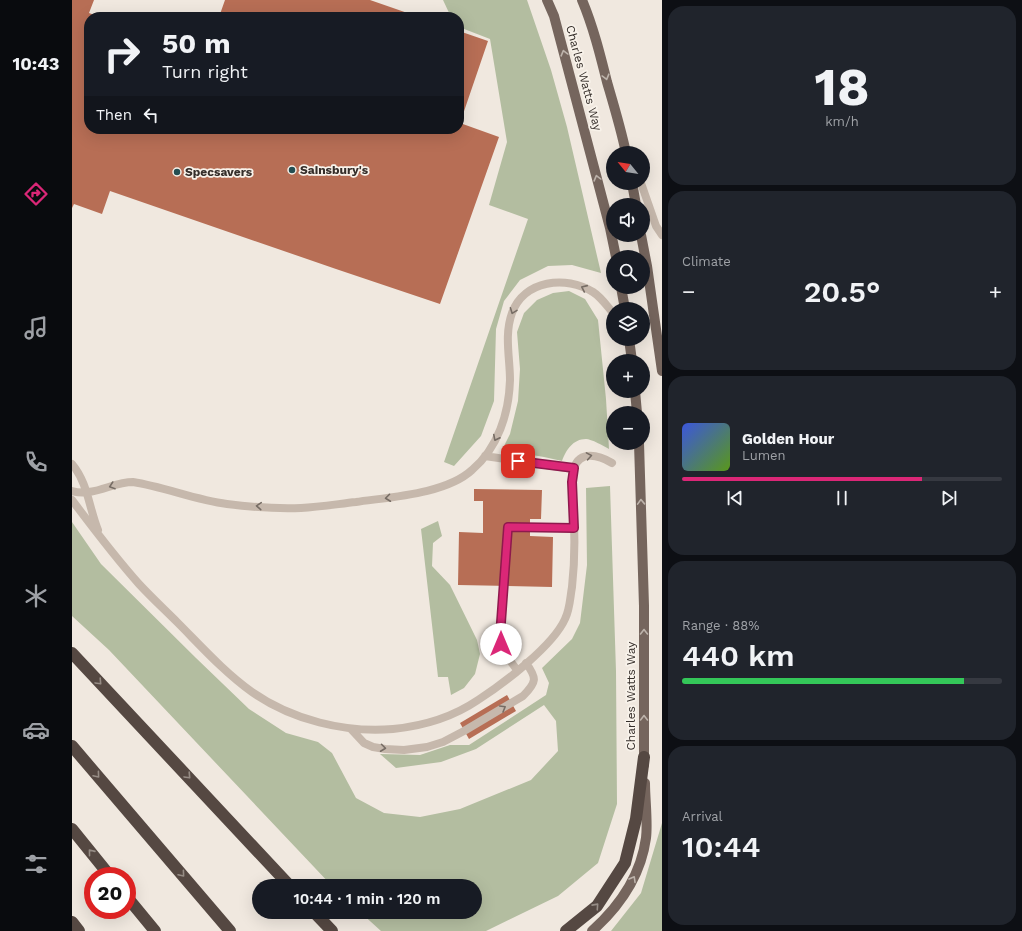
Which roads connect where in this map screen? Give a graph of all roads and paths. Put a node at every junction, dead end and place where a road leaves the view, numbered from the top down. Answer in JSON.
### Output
{"nodes":[{"id":1,"x":547,"y":0,"type":"edge"},
{"id":2,"x":582,"y":0,"type":"edge"},
{"id":3,"x":621,"y":128,"type":"junction"},
{"id":4,"x":625,"y":146,"type":"edge"},
{"id":5,"x":627,"y":146,"type":"edge"},
{"id":6,"x":643,"y":190,"type":"edge"},
{"id":7,"x":662,"y":235,"type":"edge"},
{"id":8,"x":642,"y":242,"type":"edge"},
{"id":9,"x":615,"y":250,"type":"edge"},
{"id":10,"x":606,"y":305,"type":"edge"},
{"id":11,"x":662,"y":371,"type":"edge"},
{"id":12,"x":639,"y":450,"type":"edge"},
{"id":13,"x":485,"y":456,"type":"junction"},
{"id":14,"x":612,"y":463,"type":"dead end"},
{"id":15,"x":72,"y":464,"type":"edge"},
{"id":16,"x":574,"y":468,"type":"junction"},
{"id":17,"x":72,"y":490,"type":"edge"},
{"id":18,"x":87,"y":493,"type":"junction"},
{"id":19,"x":72,"y":500,"type":"edge"},
{"id":20,"x":574,"y":528,"type":"junction"},
{"id":21,"x":112,"y":551,"type":"junction"},
{"id":22,"x":72,"y":653,"type":"edge"},
{"id":23,"x":526,"y":663,"type":"junction"},
{"id":24,"x":517,"y":670,"type":"junction"},
{"id":25,"x":352,"y":728,"type":"junction"},
{"id":26,"x":72,"y":746,"type":"edge"},
{"id":27,"x":644,"y":757,"type":"junction"},
{"id":28,"x":72,"y":829,"type":"edge"},
{"id":29,"x":103,"y":867,"type":"edge"},
{"id":30,"x":283,"y":879,"type":"edge"},
{"id":31,"x":136,"y":908,"type":"edge"},
{"id":32,"x":321,"y":919,"type":"edge"},
{"id":33,"x":72,"y":922,"type":"edge"},
{"id":34,"x":332,"y":929,"type":"edge"},
{"id":35,"x":79,"y":931,"type":"edge"},
{"id":36,"x":155,"y":931,"type":"edge"},
{"id":37,"x":230,"y":931,"type":"edge"},
{"id":38,"x":566,"y":931,"type":"edge"},
{"id":39,"x":592,"y":931,"type":"edge"}],
"edges":[{"from":9,"to":1,"type":"main road","name":"Charles Watts Way","one_way":true},
{"from":2,"to":3,"type":"main road","name":"Charles Watts Way","one_way":true},
{"from":3,"to":4,"type":"main road","name":"Charles Watts Way"},
{"from":3,"to":5,"type":"lane"},
{"from":6,"to":7,"type":"lane"},
{"from":8,"to":11,"type":"main road"},
{"from":10,"to":13,"type":"lane","one_way":true},
{"from":27,"to":12,"type":"main road","name":"Charles Watts Way","one_way":true},
{"from":13,"to":16,"type":"lane"},
{"from":13,"to":18,"type":"lane","one_way":true},
{"from":16,"to":14,"type":"lane","one_way":true},
{"from":15,"to":18,"type":"lane"},
{"from":16,"to":20,"type":"lane"},
{"from":17,"to":18,"type":"lane"},
{"from":18,"to":21,"type":"lane"},
{"from":19,"to":21,"type":"lane"},
{"from":20,"to":23,"type":"lane"},
{"from":20,"to":24,"type":"lane"},
{"from":21,"to":25,"type":"lane"},
{"from":22,"to":30,"type":"highway","one_way":true},
{"from":23,"to":24,"type":"lane"},
{"from":25,"to":23,"type":"lane","one_way":true},
{"from":24,"to":25,"type":"lane"},
{"from":26,"to":37,"type":"highway","one_way":true},
{"from":38,"to":27,"type":"highway","one_way":true},
{"from":39,"to":27,"type":"main road","name":"Charles Watts Way","one_way":true},
{"from":29,"to":28,"type":"highway","one_way":true},
{"from":31,"to":36,"type":"highway"},
{"from":32,"to":34,"type":"highway"},
{"from":33,"to":35,"type":"highway"}]}
